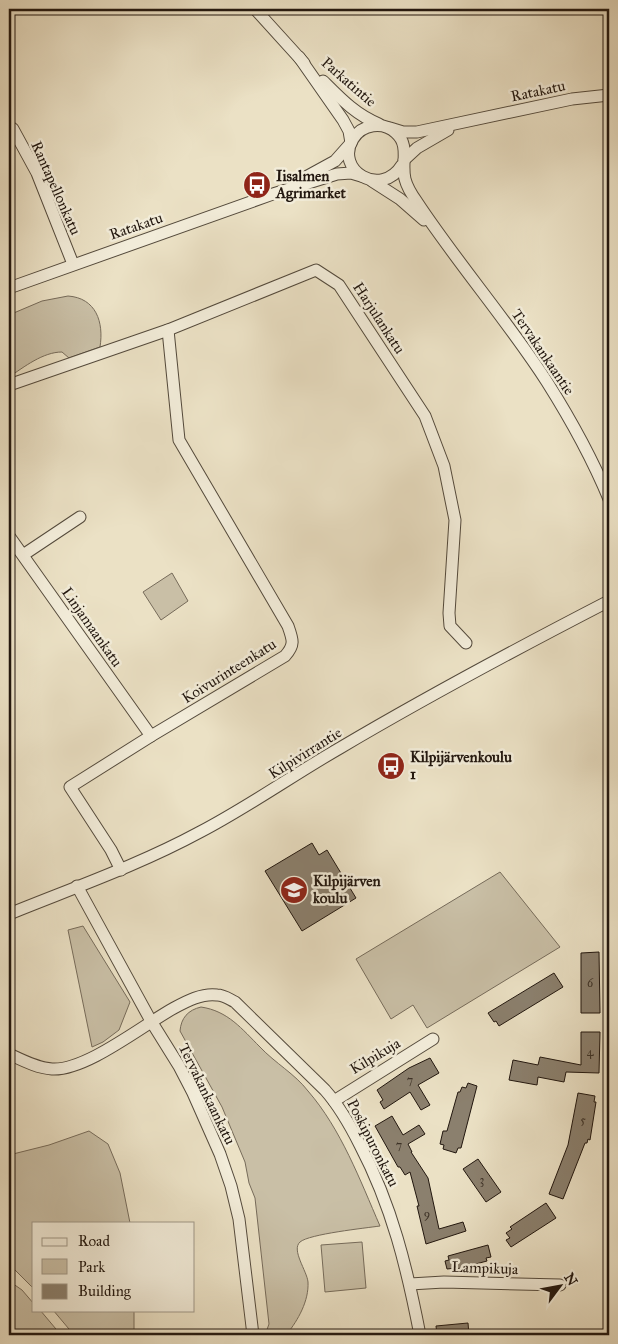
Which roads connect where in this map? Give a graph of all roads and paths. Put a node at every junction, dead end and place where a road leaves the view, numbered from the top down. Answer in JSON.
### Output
{"nodes":[{"id":1,"x":255,"y":9,"type":"edge"},
{"id":2,"x":299,"y":58,"type":"junction"},
{"id":3,"x":609,"y":95,"type":"edge"},
{"id":4,"x":473,"y":120,"type":"junction"},
{"id":5,"x":9,"y":126,"type":"edge"},
{"id":6,"x":386,"y":127,"type":"junction"},
{"id":7,"x":351,"y":143,"type":"junction"},
{"id":8,"x":403,"y":162,"type":"junction"},
{"id":9,"x":367,"y":178,"type":"junction"},
{"id":10,"x":273,"y":194,"type":"junction"},
{"id":11,"x":436,"y":232,"type":"junction"},
{"id":12,"x":72,"y":264,"type":"junction"},
{"id":13,"x":9,"y":288,"type":"edge"},
{"id":14,"x":168,"y":330,"type":"junction"},
{"id":15,"x":9,"y":385,"type":"edge"},
{"id":16,"x":609,"y":499,"type":"edge"},
{"id":17,"x":80,"y":517,"type":"dead end"},
{"id":18,"x":9,"y":536,"type":"edge"},
{"id":19,"x":22,"y":556,"type":"junction"},
{"id":20,"x":609,"y":601,"type":"edge"},
{"id":21,"x":466,"y":643,"type":"dead end"},
{"id":22,"x":150,"y":736,"type":"junction"},
{"id":23,"x":121,"y":870,"type":"junction"},
{"id":24,"x":77,"y":886,"type":"junction"},
{"id":25,"x":9,"y":914,"type":"edge"},
{"id":26,"x":151,"y":1021,"type":"junction"},
{"id":27,"x":433,"y":1039,"type":"dead end"},
{"id":28,"x":9,"y":1054,"type":"edge"},
{"id":29,"x":334,"y":1101,"type":"junction"},
{"id":30,"x":410,"y":1284,"type":"junction"},
{"id":31,"x":560,"y":1285,"type":"dead end"},
{"id":32,"x":253,"y":1335,"type":"edge"},
{"id":33,"x":420,"y":1335,"type":"edge"}],
"edges":[{"from":1,"to":2,"type":"street","name":"Parkatintie"},
{"from":2,"to":6,"type":"street","name":"Parkatintie"},
{"from":2,"to":7,"type":"street","name":"Parkatintie"},
{"from":3,"to":4,"type":"street","name":"Ratakatu"},
{"from":4,"to":6,"type":"street","name":"Ratakatu"},
{"from":4,"to":8,"type":"street","name":"Ratakatu"},
{"from":5,"to":12,"type":"street","name":"Rantapellonkatu"},
{"from":6,"to":7,"type":"street"},
{"from":6,"to":8,"type":"street"},
{"from":7,"to":9,"type":"street"},
{"from":7,"to":10,"type":"street","name":"Ratakatu"},
{"from":8,"to":9,"type":"street"},
{"from":8,"to":11,"type":"street","name":"Tervakankaantie"},
{"from":9,"to":10,"type":"street","name":"Ratakatu"},
{"from":9,"to":11,"type":"street","name":"Tervakankaantie"},
{"from":10,"to":12,"type":"street","name":"Ratakatu"},
{"from":11,"to":16,"type":"street","name":"Tervakankaantie"},
{"from":12,"to":13,"type":"street","name":"Ratakatu"},
{"from":14,"to":15,"type":"street","name":"Harjulankatu"},
{"from":14,"to":21,"type":"street","name":"Harjulankatu"},
{"from":14,"to":22,"type":"street","name":"Koivurinteenkatu"},
{"from":17,"to":19,"type":"street"},
{"from":18,"to":19,"type":"street","name":"Linjamaankatu"},
{"from":19,"to":22,"type":"street","name":"Linjamaankatu"},
{"from":20,"to":23,"type":"street","name":"Kilpivirrantie"},
{"from":22,"to":23,"type":"street","name":"Koivurinteenkatu"},
{"from":23,"to":24,"type":"street","name":"Kilpivirrantie"},
{"from":24,"to":25,"type":"street","name":"Kilpivirrantie"},
{"from":24,"to":26,"type":"street","name":"Tervakankaankatu"},
{"from":26,"to":28,"type":"street","name":"Poskipuronkatu"},
{"from":26,"to":29,"type":"street","name":"Poskipuronkatu"},
{"from":26,"to":32,"type":"street","name":"Tervakankaankatu"},
{"from":27,"to":29,"type":"street","name":"Kilpikuja"},
{"from":29,"to":30,"type":"street","name":"Poskipuronkatu"},
{"from":30,"to":31,"type":"street","name":"Lampikuja"},
{"from":30,"to":33,"type":"street","name":"Poskipuronkatu"}]}
